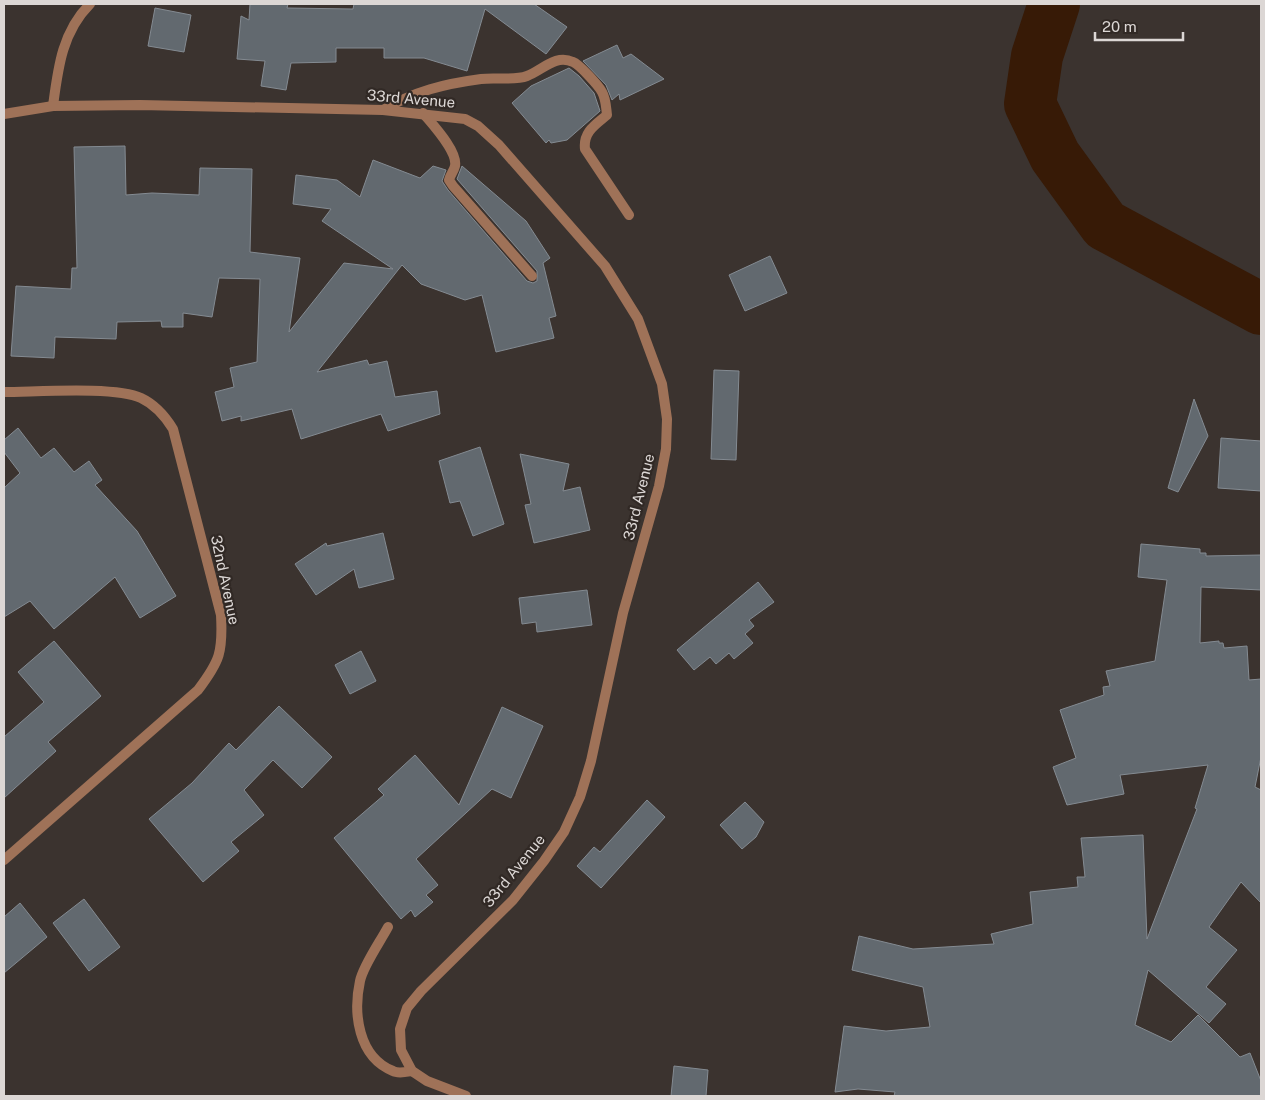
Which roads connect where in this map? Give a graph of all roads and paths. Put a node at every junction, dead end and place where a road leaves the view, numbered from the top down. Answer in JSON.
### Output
{"nodes":[{"id":1,"x":90,"y":4,"type":"edge"},
{"id":2,"x":53,"y":106,"type":"junction"},
{"id":3,"x":383,"y":110,"type":"junction"},
{"id":4,"x":423,"y":113,"type":"junction"},
{"id":5,"x":4,"y":114,"type":"edge"},
{"id":6,"x":629,"y":215,"type":"dead end"},
{"id":7,"x":532,"y":276,"type":"dead end"},
{"id":8,"x":4,"y":392,"type":"edge"},
{"id":9,"x":4,"y":860,"type":"edge"},
{"id":10,"x":388,"y":927,"type":"dead end"},
{"id":11,"x":412,"y":1071,"type":"junction"},
{"id":12,"x":466,"y":1096,"type":"edge"}],
"edges":[{"from":1,"to":2,"type":"street"},
{"from":2,"to":3,"type":"street","name":"33rd Avenue"},
{"from":2,"to":5,"type":"street","name":"33rd Avenue"},
{"from":3,"to":4,"type":"street","name":"33rd Avenue"},
{"from":3,"to":6,"type":"street"},
{"from":4,"to":7,"type":"street"},
{"from":4,"to":11,"type":"street","name":"33rd Avenue"},
{"from":8,"to":9,"type":"street","name":"32nd Avenue"},
{"from":10,"to":11,"type":"street"},
{"from":11,"to":12,"type":"street"}]}
